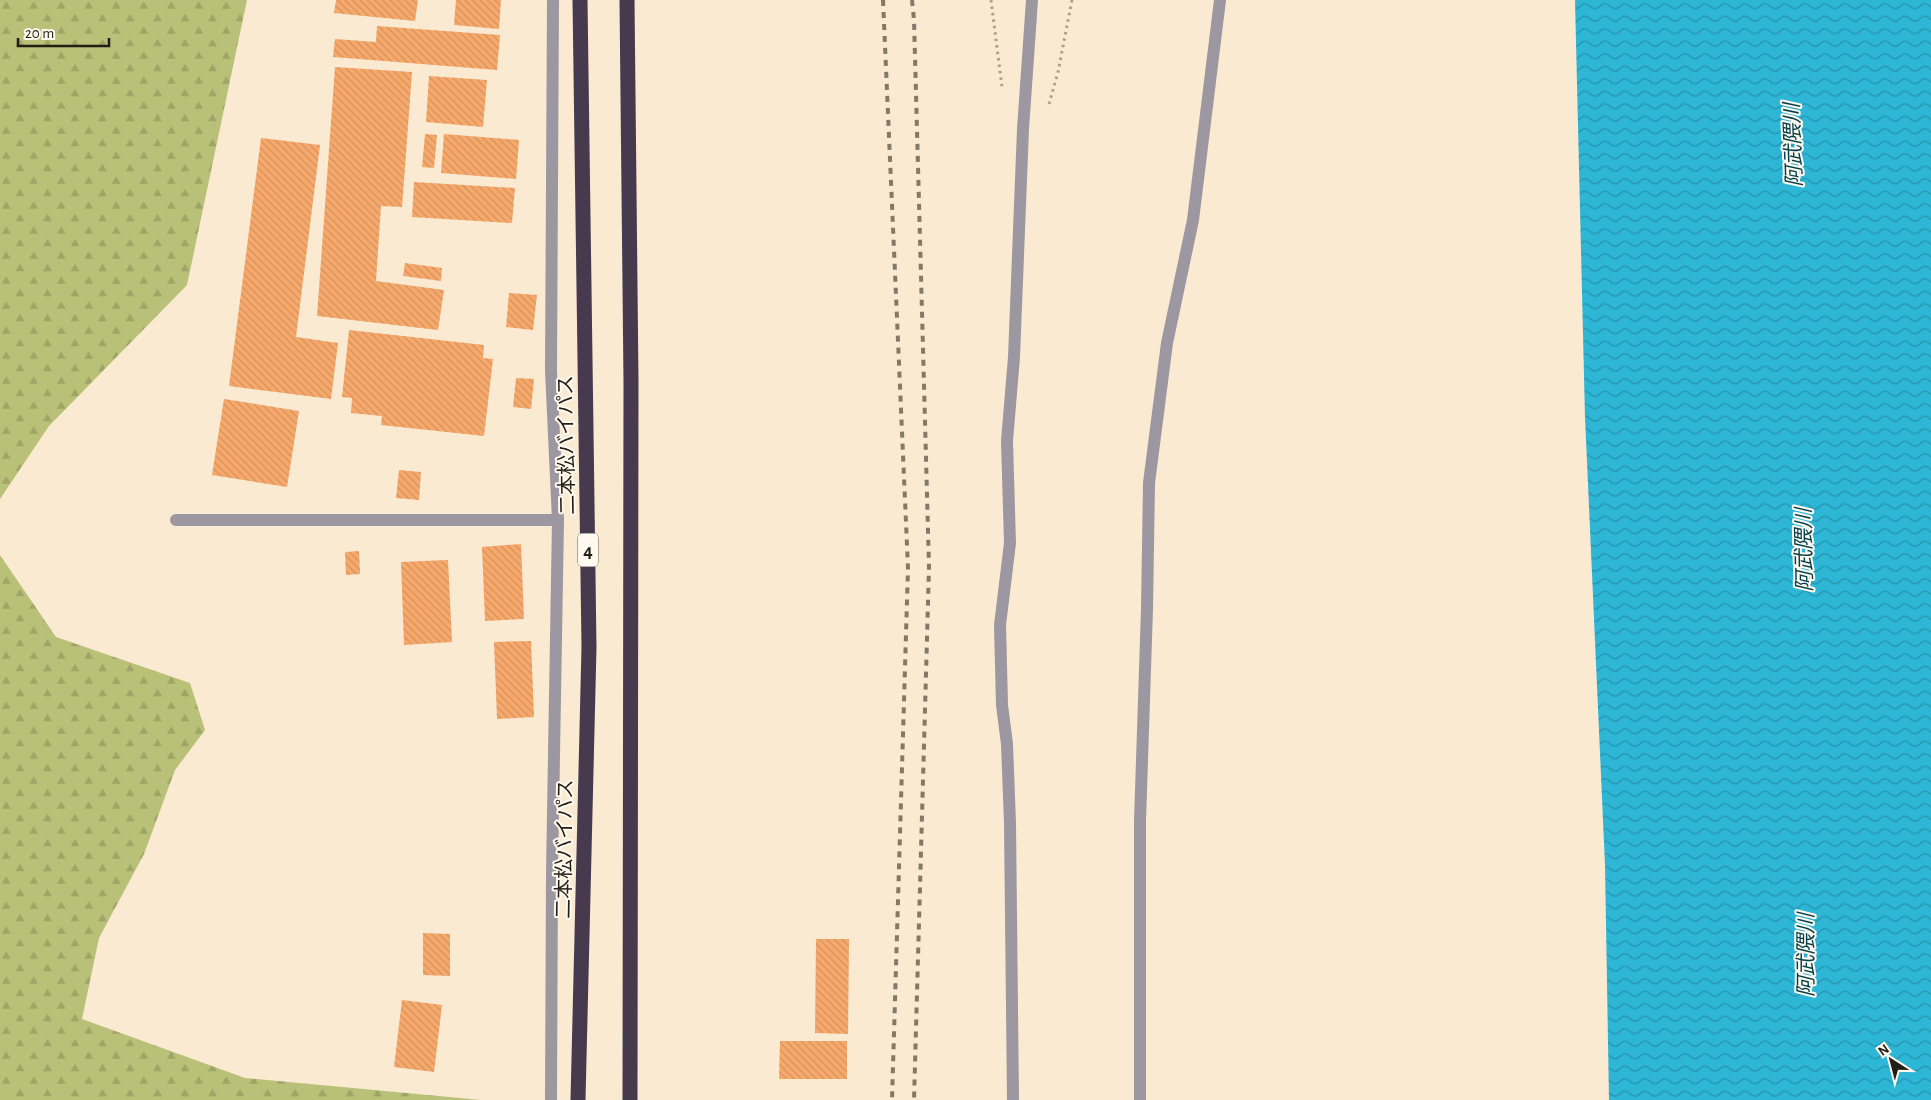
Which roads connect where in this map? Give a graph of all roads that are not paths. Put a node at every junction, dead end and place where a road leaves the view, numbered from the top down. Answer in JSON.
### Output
{"nodes":[{"id":1,"x":553,"y":0,"type":"edge"},
{"id":2,"x":580,"y":0,"type":"edge"},
{"id":3,"x":627,"y":0,"type":"edge"},
{"id":4,"x":1032,"y":0,"type":"edge"},
{"id":5,"x":1220,"y":0,"type":"edge"},
{"id":6,"x":176,"y":520,"type":"dead end"},
{"id":7,"x":558,"y":520,"type":"junction"},
{"id":8,"x":551,"y":1100,"type":"edge"},
{"id":9,"x":578,"y":1100,"type":"edge"},
{"id":10,"x":630,"y":1100,"type":"edge"},
{"id":11,"x":1013,"y":1100,"type":"edge"},
{"id":12,"x":1140,"y":1100,"type":"edge"}],
"edges":[{"from":1,"to":7,"type":"street"},
{"from":2,"to":9,"type":"highway","name":"二本松バイパス","number":"4"},
{"from":3,"to":10,"type":"highway"},
{"from":4,"to":11,"type":"street"},
{"from":5,"to":12,"type":"street"},
{"from":6,"to":7,"type":"street"},
{"from":7,"to":8,"type":"street"}]}
